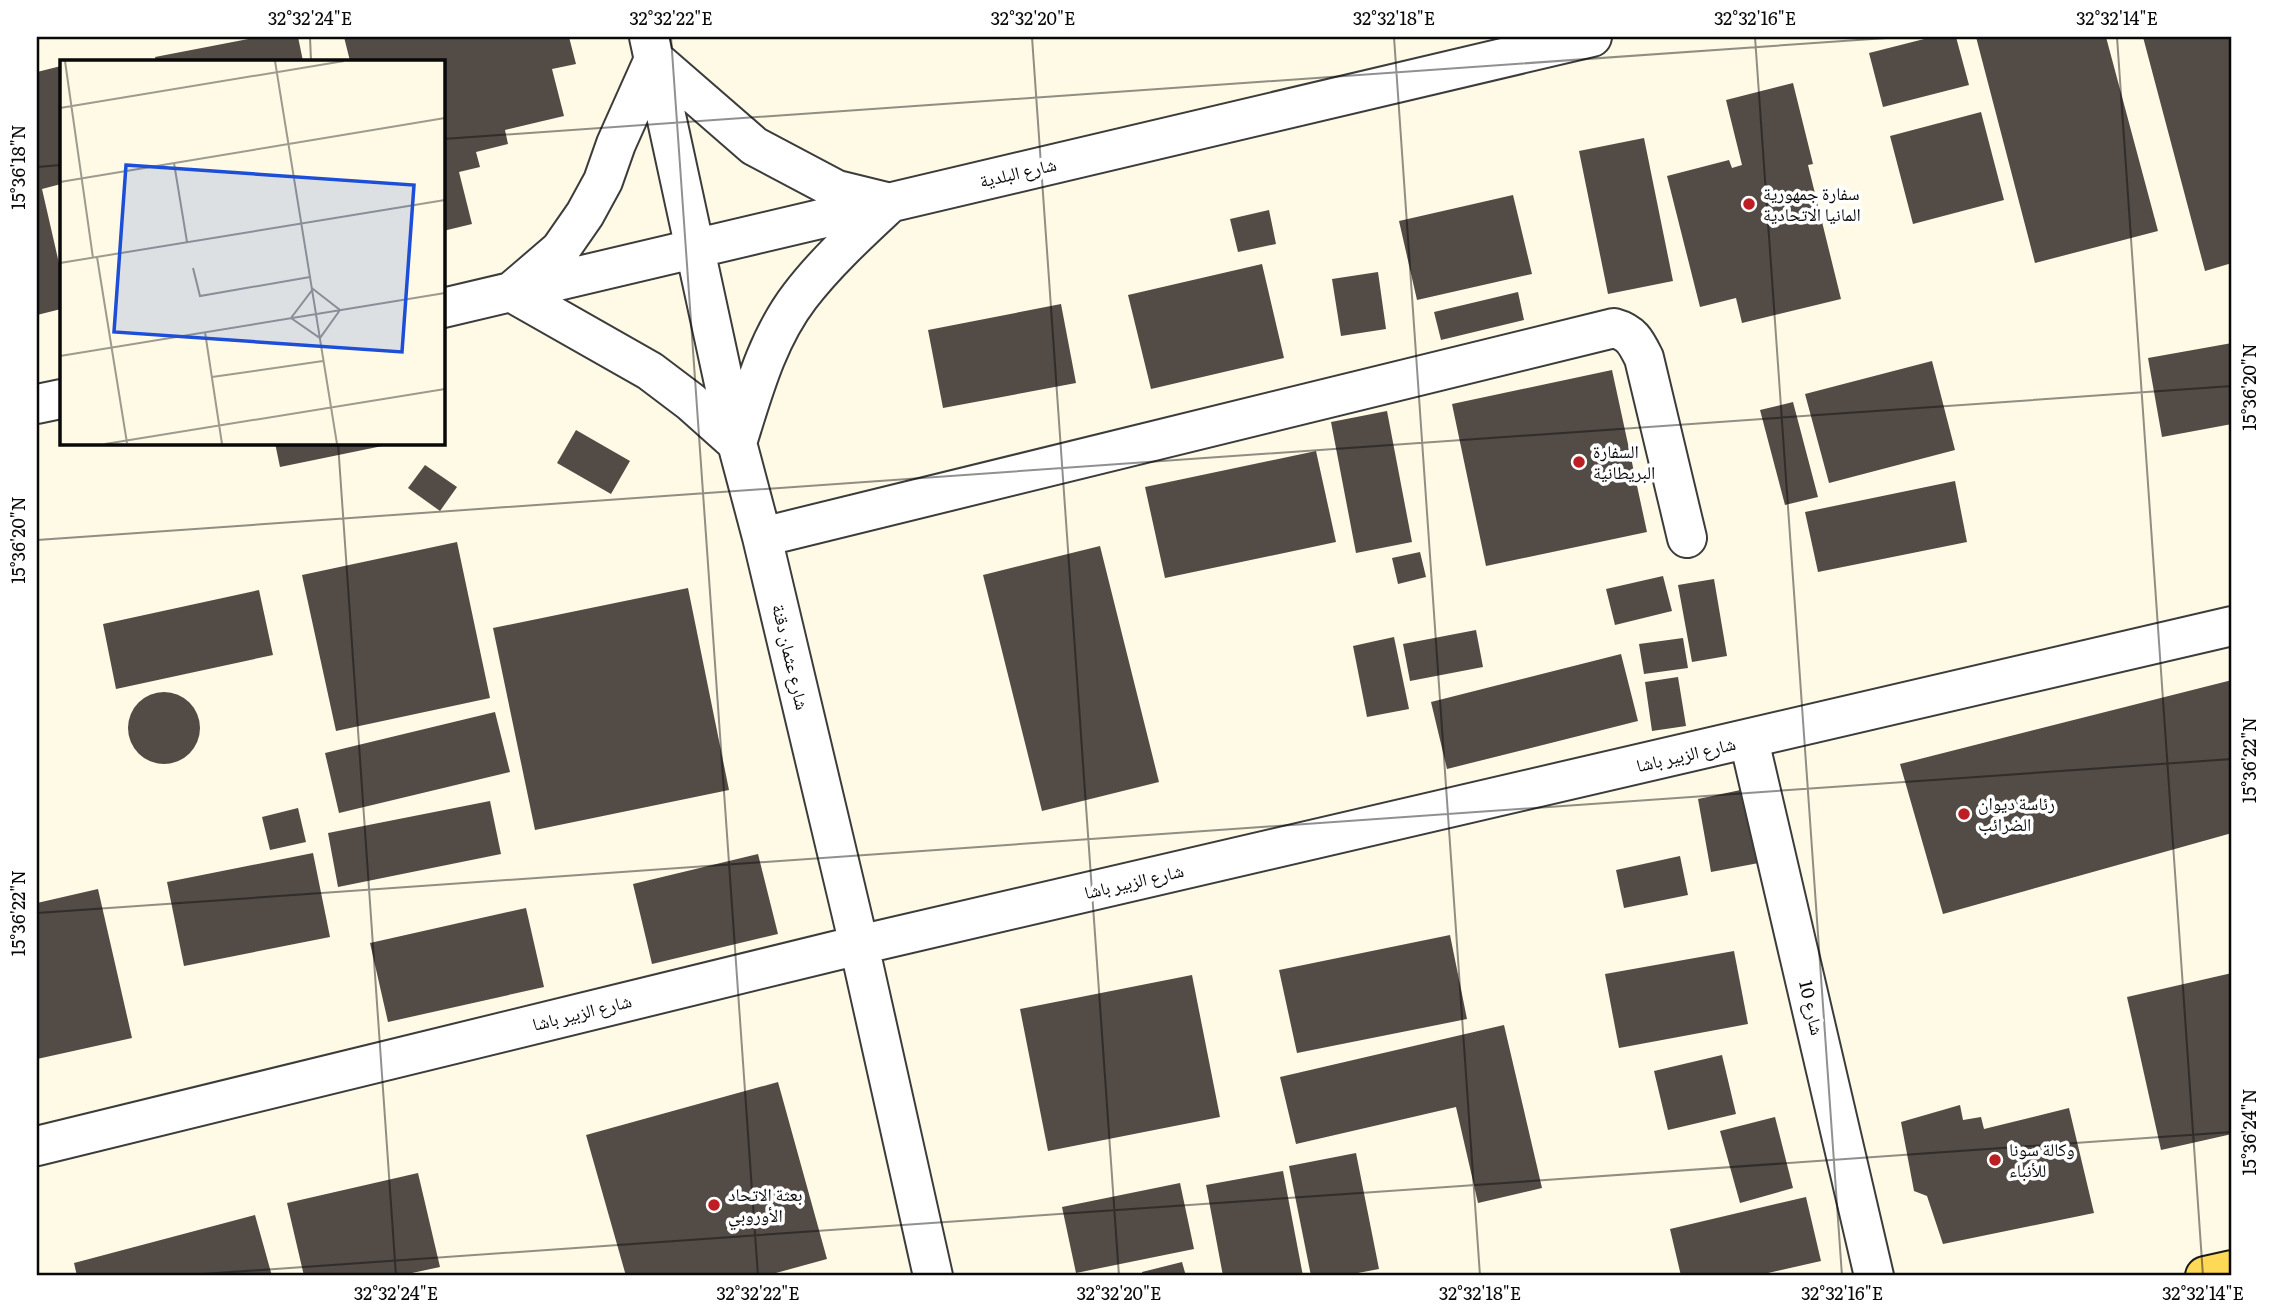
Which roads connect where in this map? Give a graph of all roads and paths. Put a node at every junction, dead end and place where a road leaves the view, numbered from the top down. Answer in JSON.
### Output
{"nodes":[{"id":1,"x":1570,"y":39,"type":"edge"},
{"id":2,"x":651,"y":48,"type":"edge"},
{"id":3,"x":890,"y":204,"type":"junction"},
{"id":4,"x":695,"y":249,"type":"junction"},
{"id":5,"x":511,"y":292,"type":"junction"},
{"id":6,"x":444,"y":309,"type":"edge"},
{"id":7,"x":60,"y":399,"type":"edge"},
{"id":8,"x":37,"y":404,"type":"edge"},
{"id":9,"x":737,"y":443,"type":"junction"},
{"id":10,"x":762,"y":537,"type":"junction"},
{"id":11,"x":1687,"y":538,"type":"dead end"},
{"id":12,"x":2232,"y":626,"type":"edge"},
{"id":13,"x":1749,"y":740,"type":"junction"},
{"id":14,"x":859,"y":945,"type":"junction"},
{"id":15,"x":37,"y":1146,"type":"edge"},
{"id":16,"x":2232,"y":1270,"type":"edge"},
{"id":17,"x":933,"y":1276,"type":"edge"},
{"id":18,"x":1874,"y":1276,"type":"edge"},
{"id":19,"x":2205,"y":1276,"type":"edge"}],
"edges":[{"from":1,"to":3,"type":"street","name":"شارع البلدية"},
{"from":2,"to":3,"type":"street"},
{"from":2,"to":4,"type":"street","name":"شارع عثمان دقنة"},
{"from":2,"to":5,"type":"street"},
{"from":3,"to":4,"type":"street","name":"شارع البلدية"},
{"from":3,"to":9,"type":"street"},
{"from":4,"to":5,"type":"street","name":"شارع البلدية"},
{"from":4,"to":9,"type":"street","name":"شارع عثمان دقنة"},
{"from":5,"to":6,"type":"street","name":"شارع البلدية"},
{"from":5,"to":9,"type":"street"},
{"from":7,"to":8,"type":"street"},
{"from":9,"to":10,"type":"street","name":"شارع عثمان دقنة"},
{"from":10,"to":11,"type":"street"},
{"from":10,"to":14,"type":"street","name":"شارع عثمان دقنة"},
{"from":12,"to":13,"type":"street","name":"شارع الزبير باشا"},
{"from":13,"to":14,"type":"street","name":"شارع الزبير باشا"},
{"from":13,"to":18,"type":"street","name":"شارع 10"},
{"from":14,"to":15,"type":"street","name":"شارع الزبير باشا"},
{"from":14,"to":17,"type":"street","name":"شارع عثمان دقنة"},
{"from":16,"to":19,"type":"main road"}]}
